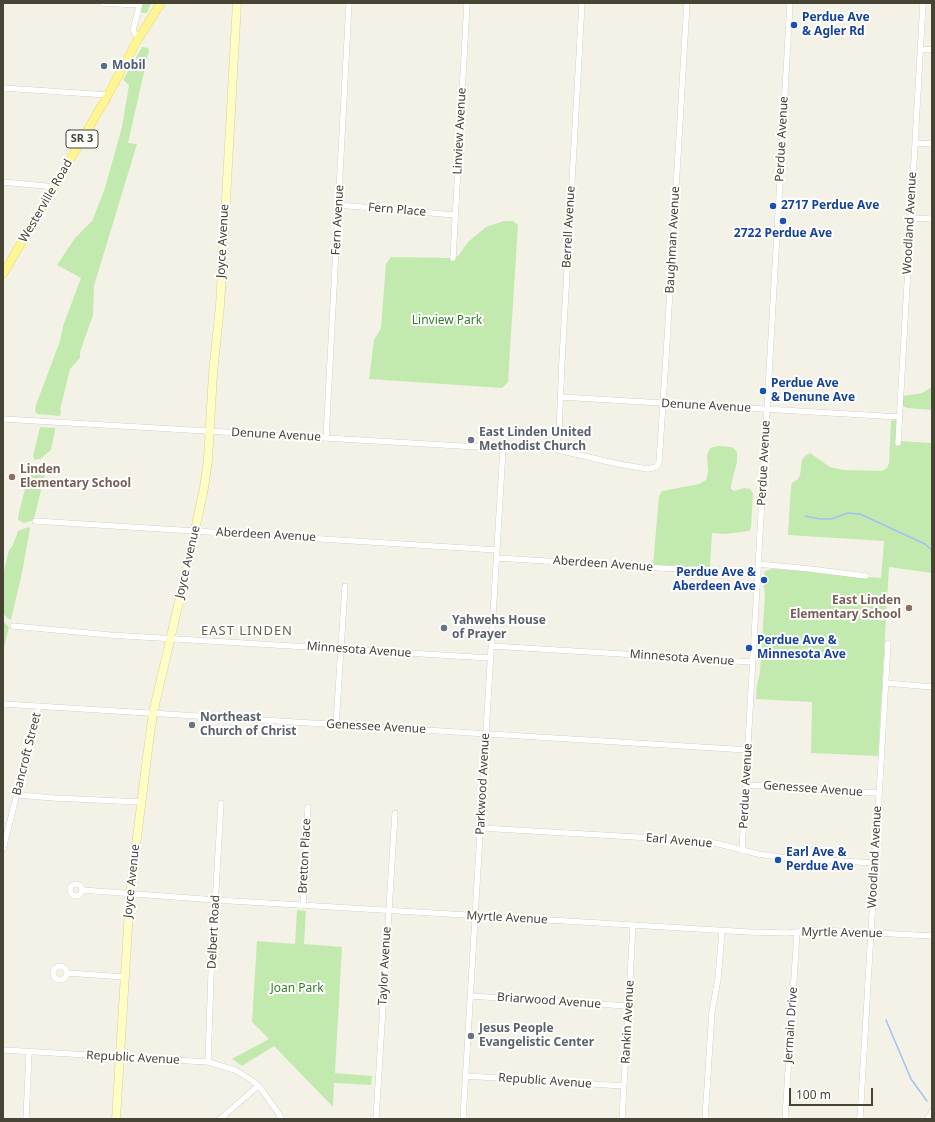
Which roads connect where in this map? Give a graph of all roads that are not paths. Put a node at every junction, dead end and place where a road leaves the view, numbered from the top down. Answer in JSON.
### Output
{"nodes":[{"id":1,"x":102,"y":3,"type":"edge"},
{"id":2,"x":160,"y":3,"type":"edge"},
{"id":3,"x":237,"y":3,"type":"edge"},
{"id":4,"x":349,"y":3,"type":"edge"},
{"id":5,"x":467,"y":3,"type":"edge"},
{"id":6,"x":582,"y":3,"type":"edge"},
{"id":7,"x":687,"y":3,"type":"edge"},
{"id":8,"x":790,"y":3,"type":"edge"},
{"id":9,"x":922,"y":3,"type":"edge"},
{"id":10,"x":139,"y":4,"type":"edge"},
{"id":11,"x":138,"y":39,"type":"junction"},
{"id":12,"x":920,"y":49,"type":"junction"},
{"id":13,"x":932,"y":50,"type":"edge"},
{"id":14,"x":3,"y":88,"type":"edge"},
{"id":15,"x":108,"y":94,"type":"junction"},
{"id":16,"x":915,"y":143,"type":"junction"},
{"id":17,"x":932,"y":144,"type":"edge"},
{"id":18,"x":3,"y":182,"type":"edge"},
{"id":19,"x":55,"y":187,"type":"junction"},
{"id":20,"x":338,"y":205,"type":"junction"},
{"id":21,"x":456,"y":214,"type":"junction"},
{"id":22,"x":910,"y":218,"type":"junction"},
{"id":23,"x":932,"y":219,"type":"edge"},
{"id":24,"x":452,"y":258,"type":"dead end"},
{"id":25,"x":4,"y":270,"type":"edge"},
{"id":26,"x":561,"y":397,"type":"junction"},
{"id":27,"x":663,"y":403,"type":"junction"},
{"id":28,"x":767,"y":409,"type":"junction"},
{"id":29,"x":899,"y":417,"type":"junction"},
{"id":30,"x":3,"y":419,"type":"edge"},
{"id":31,"x":210,"y":431,"type":"junction"},
{"id":32,"x":326,"y":438,"type":"junction"},
{"id":33,"x":898,"y":443,"type":"dead end"},
{"id":34,"x":503,"y":448,"type":"junction"},
{"id":35,"x":550,"y":448,"type":"junction"},
{"id":36,"x":648,"y":469,"type":"joint"},
{"id":37,"x":35,"y":521,"type":"dead end"},
{"id":38,"x":195,"y":532,"type":"junction"},
{"id":39,"x":497,"y":550,"type":"junction"},
{"id":40,"x":496,"y":558,"type":"junction"},
{"id":41,"x":758,"y":564,"type":"junction"},
{"id":42,"x":758,"y":574,"type":"junction"},
{"id":43,"x":866,"y":576,"type":"dead end"},
{"id":44,"x":345,"y":586,"type":"dead end"},
{"id":45,"x":13,"y":626,"type":"dead end"},
{"id":46,"x":170,"y":638,"type":"junction"},
{"id":47,"x":888,"y":643,"type":"dead end"},
{"id":48,"x":491,"y":646,"type":"junction"},
{"id":49,"x":342,"y":649,"type":"junction"},
{"id":50,"x":490,"y":658,"type":"junction"},
{"id":51,"x":753,"y":662,"type":"junction"},
{"id":52,"x":886,"y":684,"type":"junction"},
{"id":53,"x":932,"y":686,"type":"edge"},
{"id":54,"x":3,"y":704,"type":"edge"},
{"id":55,"x":39,"y":706,"type":"junction"},
{"id":56,"x":153,"y":713,"type":"junction"},
{"id":57,"x":336,"y":724,"type":"junction"},
{"id":58,"x":486,"y":734,"type":"junction"},
{"id":59,"x":748,"y":750,"type":"junction"},
{"id":60,"x":746,"y":785,"type":"junction"},
{"id":61,"x":879,"y":793,"type":"junction"},
{"id":62,"x":17,"y":795,"type":"junction"},
{"id":63,"x":141,"y":802,"type":"junction"},
{"id":64,"x":221,"y":803,"type":"dead end"},
{"id":65,"x":308,"y":807,"type":"dead end"},
{"id":66,"x":395,"y":813,"type":"dead end"},
{"id":67,"x":481,"y":828,"type":"junction"},
{"id":68,"x":3,"y":849,"type":"edge"},
{"id":69,"x":742,"y":851,"type":"junction"},
{"id":70,"x":875,"y":864,"type":"junction"},
{"id":71,"x":82,"y":890,"type":"dead end"},
{"id":72,"x":130,"y":894,"type":"junction"},
{"id":73,"x":216,"y":900,"type":"junction"},
{"id":74,"x":303,"y":905,"type":"junction"},
{"id":75,"x":388,"y":910,"type":"junction"},
{"id":76,"x":475,"y":916,"type":"junction"},
{"id":77,"x":633,"y":926,"type":"junction"},
{"id":78,"x":722,"y":931,"type":"junction"},
{"id":79,"x":797,"y":932,"type":"junction"},
{"id":80,"x":871,"y":932,"type":"junction"},
{"id":81,"x":932,"y":936,"type":"edge"},
{"id":82,"x":67,"y":973,"type":"dead end"},
{"id":83,"x":124,"y":977,"type":"junction"},
{"id":84,"x":470,"y":996,"type":"junction"},
{"id":85,"x":628,"y":1006,"type":"junction"},
{"id":86,"x":3,"y":1050,"type":"edge"},
{"id":87,"x":29,"y":1052,"type":"junction"},
{"id":88,"x":120,"y":1057,"type":"junction"},
{"id":89,"x":208,"y":1062,"type":"junction"},
{"id":90,"x":466,"y":1076,"type":"junction"},
{"id":91,"x":258,"y":1086,"type":"junction"},
{"id":92,"x":624,"y":1086,"type":"junction"},
{"id":93,"x":932,"y":1111,"type":"edge"},
{"id":94,"x":26,"y":1119,"type":"edge"},
{"id":95,"x":116,"y":1119,"type":"edge"},
{"id":96,"x":220,"y":1119,"type":"edge"},
{"id":97,"x":281,"y":1119,"type":"edge"},
{"id":98,"x":376,"y":1119,"type":"edge"},
{"id":99,"x":463,"y":1119,"type":"edge"},
{"id":100,"x":622,"y":1119,"type":"edge"},
{"id":101,"x":705,"y":1119,"type":"edge"},
{"id":102,"x":785,"y":1119,"type":"edge"},
{"id":103,"x":860,"y":1119,"type":"edge"},
{"id":104,"x":928,"y":1119,"type":"edge"}],
"edges":[{"from":1,"to":10,"type":"street"},
{"from":2,"to":11,"type":"main road","name":"Westerville Road","number":"SR 3"},
{"from":3,"to":31,"type":"street","name":"Joyce Avenue"},
{"from":4,"to":20,"type":"street","name":"Fern Avenue"},
{"from":5,"to":21,"type":"street","name":"Linview Avenue"},
{"from":6,"to":26,"type":"street","name":"Berrell Avenue"},
{"from":7,"to":27,"type":"street","name":"Baughman Avenue"},
{"from":8,"to":28,"type":"street","name":"Perdue Avenue"},
{"from":9,"to":12,"type":"street","name":"Woodland Avenue"},
{"from":10,"to":11,"type":"street"},
{"from":11,"to":15,"type":"main road","name":"Westerville Road","number":"SR 3"},
{"from":12,"to":13,"type":"street"},
{"from":12,"to":16,"type":"street","name":"Woodland Avenue"},
{"from":14,"to":15,"type":"street"},
{"from":15,"to":19,"type":"main road","name":"Westerville Road","number":"SR 3"},
{"from":16,"to":17,"type":"street"},
{"from":16,"to":22,"type":"street","name":"Woodland Avenue"},
{"from":18,"to":19,"type":"street"},
{"from":19,"to":25,"type":"main road","name":"Westerville Road","number":"SR 3"},
{"from":20,"to":21,"type":"street","name":"Fern Place"},
{"from":20,"to":32,"type":"street","name":"Fern Avenue"},
{"from":21,"to":24,"type":"street","name":"Linview Avenue"},
{"from":22,"to":23,"type":"street"},
{"from":22,"to":29,"type":"street","name":"Woodland Avenue"},
{"from":26,"to":27,"type":"street","name":"Denune Avenue"},
{"from":26,"to":35,"type":"street","name":"Berrell Avenue"},
{"from":27,"to":28,"type":"street","name":"Denune Avenue"},
{"from":27,"to":36,"type":"street","name":"Baughman Avenue"},
{"from":28,"to":29,"type":"street","name":"Denune Avenue"},
{"from":28,"to":41,"type":"street","name":"Perdue Avenue"},
{"from":29,"to":33,"type":"street","name":"Woodland Avenue"},
{"from":30,"to":31,"type":"street","name":"Denune Avenue"},
{"from":31,"to":32,"type":"street","name":"Denune Avenue"},
{"from":31,"to":38,"type":"street","name":"Joyce Avenue"},
{"from":32,"to":34,"type":"street","name":"Denune Avenue"},
{"from":34,"to":35,"type":"street","name":"Denune Avenue"},
{"from":34,"to":39,"type":"street","name":"Parkwood Avenue"},
{"from":35,"to":36,"type":"street","name":"Denune Avenue"},
{"from":37,"to":38,"type":"street","name":"Aberdeen Avenue"},
{"from":38,"to":39,"type":"street","name":"Aberdeen Avenue"},
{"from":38,"to":46,"type":"street","name":"Joyce Avenue"},
{"from":39,"to":40,"type":"street","name":"Parkwood Avenue"},
{"from":40,"to":42,"type":"street","name":"Aberdeen Avenue"},
{"from":40,"to":48,"type":"street","name":"Parkwood Avenue"},
{"from":41,"to":42,"type":"street","name":"Perdue Avenue"},
{"from":41,"to":43,"type":"street"},
{"from":42,"to":51,"type":"street","name":"Perdue Avenue"},
{"from":44,"to":49,"type":"street"},
{"from":45,"to":46,"type":"street","name":"Minnesota Avenue"},
{"from":46,"to":49,"type":"street","name":"Minnesota Avenue"},
{"from":46,"to":56,"type":"street","name":"Joyce Avenue"},
{"from":47,"to":52,"type":"street","name":"Woodland Avenue"},
{"from":48,"to":50,"type":"street","name":"Parkwood Avenue"},
{"from":48,"to":51,"type":"street","name":"Minnesota Avenue"},
{"from":49,"to":50,"type":"street","name":"Minnesota Avenue"},
{"from":49,"to":57,"type":"street"},
{"from":50,"to":58,"type":"street","name":"Parkwood Avenue"},
{"from":51,"to":59,"type":"street","name":"Perdue Avenue"},
{"from":52,"to":53,"type":"street"},
{"from":52,"to":61,"type":"street","name":"Woodland Avenue"},
{"from":54,"to":55,"type":"street","name":"Genessee Avenue"},
{"from":55,"to":56,"type":"street","name":"Genessee Avenue"},
{"from":55,"to":62,"type":"street","name":"Bancroft Street"},
{"from":56,"to":57,"type":"street","name":"Genessee Avenue"},
{"from":56,"to":63,"type":"street","name":"Joyce Avenue"},
{"from":57,"to":58,"type":"street","name":"Genessee Avenue"},
{"from":58,"to":59,"type":"street","name":"Genessee Avenue"},
{"from":58,"to":67,"type":"street","name":"Parkwood Avenue"},
{"from":59,"to":60,"type":"street","name":"Perdue Avenue"},
{"from":60,"to":61,"type":"street","name":"Genessee Avenue"},
{"from":60,"to":69,"type":"street","name":"Perdue Avenue"},
{"from":61,"to":70,"type":"street","name":"Woodland Avenue"},
{"from":62,"to":63,"type":"street"},
{"from":62,"to":68,"type":"street","name":"Bancroft Street"},
{"from":63,"to":72,"type":"street","name":"Joyce Avenue"},
{"from":64,"to":73,"type":"street","name":"Delbert Road"},
{"from":65,"to":74,"type":"street","name":"Bretton Place"},
{"from":66,"to":75,"type":"street","name":"Taylor Avenue"},
{"from":67,"to":69,"type":"street","name":"Earl Avenue"},
{"from":67,"to":76,"type":"street","name":"Parkwood Avenue"},
{"from":69,"to":70,"type":"street","name":"Earl Avenue"},
{"from":70,"to":80,"type":"street","name":"Woodland Avenue"},
{"from":71,"to":72,"type":"street","name":"Myrtle Avenue"},
{"from":72,"to":73,"type":"street","name":"Myrtle Avenue"},
{"from":72,"to":83,"type":"street","name":"Joyce Avenue"},
{"from":73,"to":74,"type":"street","name":"Myrtle Avenue"},
{"from":73,"to":89,"type":"street","name":"Delbert Road"},
{"from":74,"to":75,"type":"street","name":"Myrtle Avenue"},
{"from":75,"to":76,"type":"street","name":"Myrtle Avenue"},
{"from":75,"to":98,"type":"street","name":"Taylor Avenue"},
{"from":76,"to":77,"type":"street","name":"Myrtle Avenue"},
{"from":76,"to":84,"type":"street","name":"Parkwood Avenue"},
{"from":77,"to":78,"type":"street","name":"Myrtle Avenue"},
{"from":77,"to":85,"type":"street","name":"Rankin Avenue"},
{"from":78,"to":79,"type":"street","name":"Myrtle Avenue"},
{"from":78,"to":101,"type":"street"},
{"from":79,"to":80,"type":"street","name":"Myrtle Avenue"},
{"from":79,"to":102,"type":"street","name":"Jermain Drive"},
{"from":80,"to":81,"type":"street","name":"Myrtle Avenue"},
{"from":80,"to":103,"type":"street","name":"Woodland Avenue"},
{"from":82,"to":83,"type":"street"},
{"from":83,"to":88,"type":"street","name":"Joyce Avenue"},
{"from":84,"to":85,"type":"street","name":"Briarwood Avenue"},
{"from":84,"to":90,"type":"street","name":"Parkwood Avenue"},
{"from":85,"to":92,"type":"street","name":"Rankin Avenue"},
{"from":86,"to":87,"type":"street","name":"Republic Avenue"},
{"from":87,"to":88,"type":"street","name":"Republic Avenue"},
{"from":87,"to":94,"type":"street"},
{"from":88,"to":89,"type":"street","name":"Republic Avenue"},
{"from":88,"to":95,"type":"street","name":"Joyce Avenue"},
{"from":89,"to":91,"type":"street","name":"Republic Avenue"},
{"from":90,"to":92,"type":"street","name":"Republic Avenue"},
{"from":90,"to":99,"type":"street","name":"Parkwood Avenue"},
{"from":91,"to":96,"type":"street"},
{"from":91,"to":97,"type":"street"},
{"from":92,"to":100,"type":"street","name":"Rankin Avenue"},
{"from":93,"to":104,"type":"street"}]}
